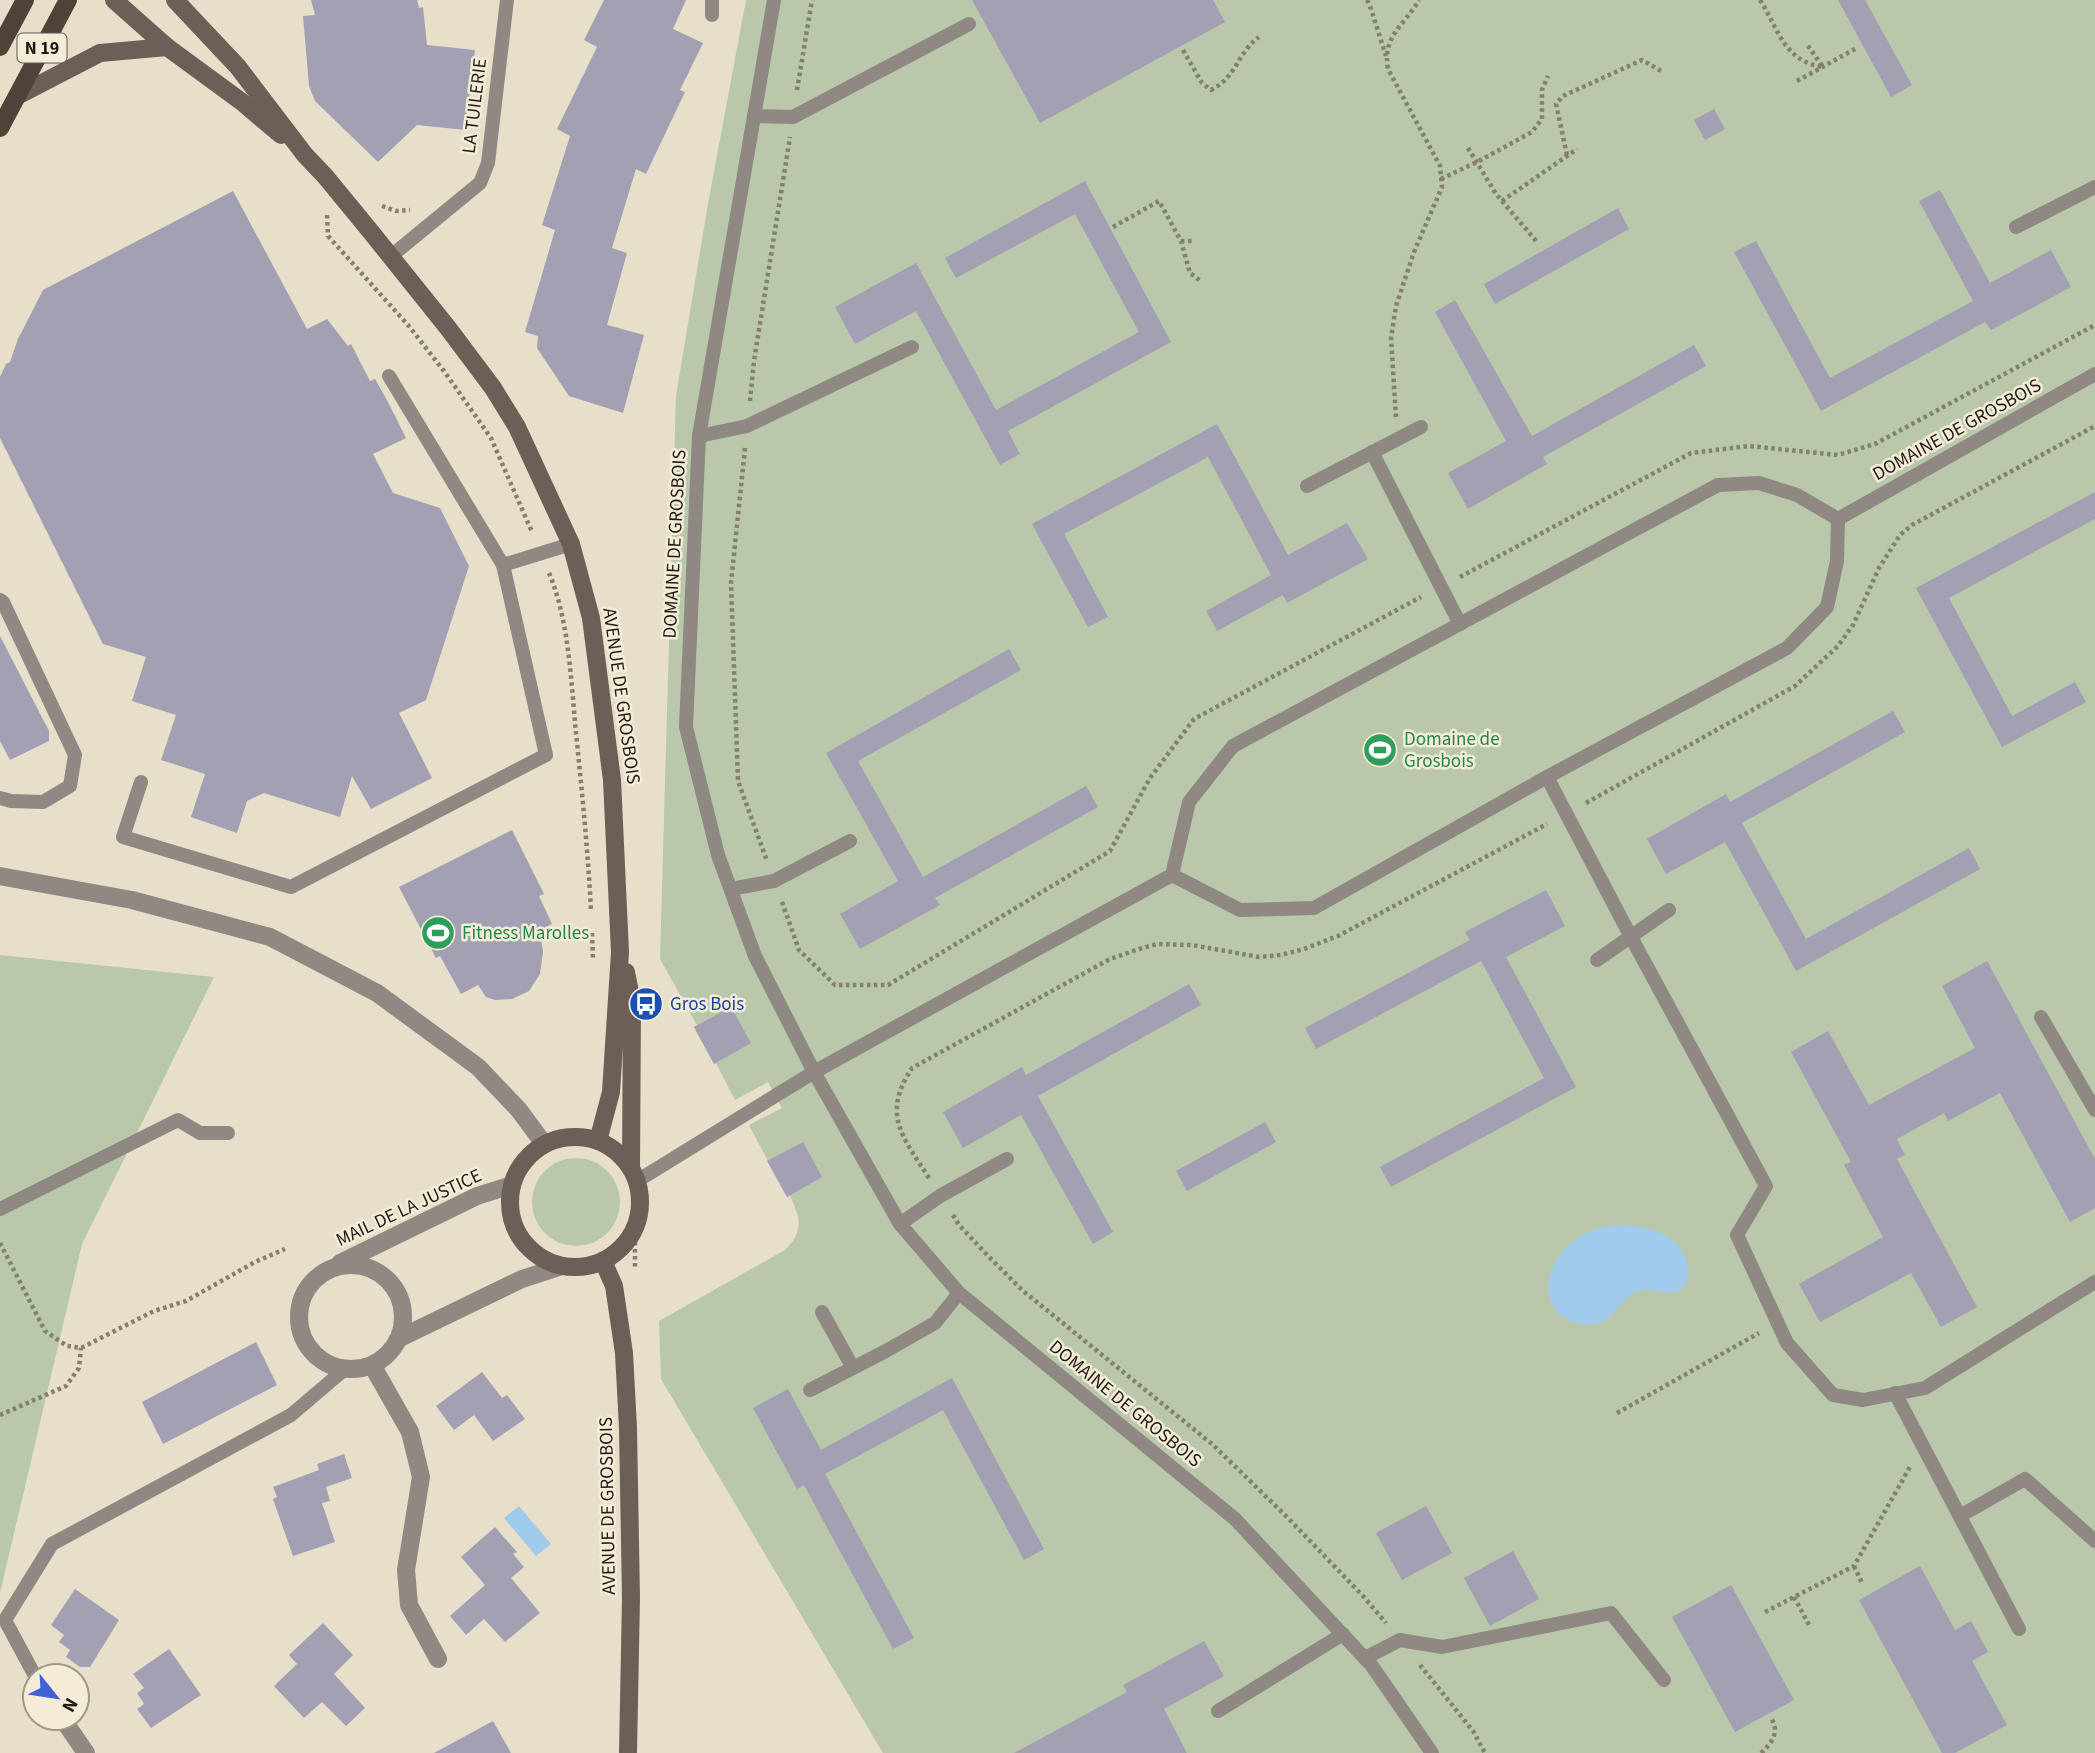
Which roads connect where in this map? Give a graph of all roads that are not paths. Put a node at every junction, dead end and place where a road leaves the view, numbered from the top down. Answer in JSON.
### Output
{"nodes":[{"id":1,"x":25,"y":0,"type":"edge"},
{"id":2,"x":68,"y":0,"type":"edge"},
{"id":3,"x":114,"y":0,"type":"edge"},
{"id":4,"x":176,"y":0,"type":"edge"},
{"id":5,"x":507,"y":0,"type":"edge"},
{"id":6,"x":774,"y":0,"type":"edge"},
{"id":7,"x":969,"y":24,"type":"dead end"},
{"id":8,"x":0,"y":47,"type":"edge"},
{"id":9,"x":166,"y":47,"type":"junction"},
{"id":10,"x":17,"y":96,"type":"junction"},
{"id":11,"x":754,"y":116,"type":"junction"},
{"id":12,"x":0,"y":128,"type":"edge"},
{"id":13,"x":305,"y":155,"type":"junction"},
{"id":14,"x":2095,"y":187,"type":"edge"},
{"id":15,"x":2016,"y":227,"type":"dead end"},
{"id":16,"x":390,"y":257,"type":"junction"},
{"id":17,"x":912,"y":347,"type":"dead end"},
{"id":18,"x":2095,"y":374,"type":"edge"},
{"id":19,"x":389,"y":376,"type":"dead end"},
{"id":20,"x":1421,"y":427,"type":"dead end"},
{"id":21,"x":699,"y":436,"type":"junction"},
{"id":22,"x":1372,"y":452,"type":"junction"},
{"id":23,"x":1307,"y":486,"type":"dead end"},
{"id":24,"x":1838,"y":519,"type":"junction"},
{"id":25,"x":570,"y":544,"type":"junction"},
{"id":26,"x":503,"y":565,"type":"junction"},
{"id":27,"x":0,"y":600,"type":"edge"},
{"id":28,"x":1460,"y":624,"type":"junction"},
{"id":29,"x":1547,"y":777,"type":"junction"},
{"id":30,"x":141,"y":782,"type":"dead end"},
{"id":31,"x":0,"y":798,"type":"edge"},
{"id":32,"x":850,"y":841,"type":"dead end"},
{"id":33,"x":1172,"y":875,"type":"junction"},
{"id":34,"x":0,"y":876,"type":"edge"},
{"id":35,"x":730,"y":889,"type":"junction"},
{"id":36,"x":1670,"y":910,"type":"dead end"},
{"id":37,"x":1630,"y":937,"type":"junction"},
{"id":38,"x":620,"y":951,"type":"junction"},
{"id":39,"x":1597,"y":960,"type":"dead end"},
{"id":40,"x":2042,"y":1017,"type":"dead end"},
{"id":41,"x":814,"y":1072,"type":"junction"},
{"id":42,"x":2095,"y":1110,"type":"edge"},
{"id":43,"x":228,"y":1133,"type":"dead end"},
{"id":44,"x":598,"y":1141,"type":"junction"},
{"id":45,"x":544,"y":1144,"type":"junction"},
{"id":46,"x":1007,"y":1159,"type":"dead end"},
{"id":47,"x":634,"y":1174,"type":"junction"},
{"id":48,"x":512,"y":1185,"type":"junction"},
{"id":49,"x":0,"y":1209,"type":"edge"},
{"id":50,"x":900,"y":1224,"type":"junction"},
{"id":51,"x":603,"y":1261,"type":"junction"},
{"id":52,"x":562,"y":1266,"type":"junction"},
{"id":53,"x":325,"y":1271,"type":"junction"},
{"id":54,"x":2095,"y":1282,"type":"edge"},
{"id":55,"x":960,"y":1293,"type":"junction"},
{"id":56,"x":822,"y":1312,"type":"dead end"},
{"id":57,"x":398,"y":1339,"type":"junction"},
{"id":58,"x":372,"y":1365,"type":"junction"},
{"id":59,"x":853,"y":1368,"type":"junction"},
{"id":60,"x":345,"y":1369,"type":"junction"},
{"id":61,"x":810,"y":1390,"type":"dead end"},
{"id":62,"x":1895,"y":1393,"type":"junction"},
{"id":63,"x":1960,"y":1516,"type":"junction"},
{"id":64,"x":2095,"y":1541,"type":"edge"},
{"id":65,"x":2019,"y":1629,"type":"dead end"},
{"id":66,"x":1343,"y":1634,"type":"junction"},
{"id":67,"x":1365,"y":1658,"type":"junction"},
{"id":68,"x":438,"y":1659,"type":"dead end"},
{"id":69,"x":28,"y":1662,"type":"edge"},
{"id":70,"x":1664,"y":1680,"type":"dead end"},
{"id":71,"x":1217,"y":1710,"type":"dead end"},
{"id":72,"x":72,"y":1732,"type":"edge"},
{"id":73,"x":86,"y":1753,"type":"edge"},
{"id":74,"x":628,"y":1753,"type":"edge"},
{"id":75,"x":1432,"y":1753,"type":"edge"}],
"edges":[{"from":1,"to":8,"type":"main road","number":"N 19"},
{"from":2,"to":10,"type":"main road","number":"N 19"},
{"from":3,"to":9,"type":"street","name":"AVENUE DE GROSBOIS"},
{"from":4,"to":13,"type":"street","name":"AVENUE DE GROSBOIS"},
{"from":5,"to":16,"type":"lane","name":"LA TUILERIE"},
{"from":6,"to":11,"type":"lane","name":"DOMAINE DE GROSBOIS"},
{"from":7,"to":11,"type":"lane"},
{"from":9,"to":10,"type":"street"},
{"from":9,"to":13,"type":"street","name":"AVENUE DE GROSBOIS"},
{"from":10,"to":12,"type":"main road","number":"N 19"},
{"from":11,"to":21,"type":"lane","name":"DOMAINE DE GROSBOIS"},
{"from":13,"to":16,"type":"street","name":"AVENUE DE GROSBOIS"},
{"from":14,"to":15,"type":"lane"},
{"from":16,"to":25,"type":"street","name":"AVENUE DE GROSBOIS"},
{"from":17,"to":21,"type":"lane"},
{"from":18,"to":24,"type":"lane","name":"DOMAINE DE GROSBOIS"},
{"from":19,"to":26,"type":"lane"},
{"from":20,"to":22,"type":"lane"},
{"from":21,"to":35,"type":"lane","name":"DOMAINE DE GROSBOIS"},
{"from":22,"to":23,"type":"lane"},
{"from":22,"to":28,"type":"lane"},
{"from":24,"to":28,"type":"lane"},
{"from":24,"to":29,"type":"lane"},
{"from":25,"to":26,"type":"lane"},
{"from":25,"to":38,"type":"street","name":"AVENUE DE GROSBOIS"},
{"from":26,"to":30,"type":"lane"},
{"from":27,"to":31,"type":"lane"},
{"from":28,"to":33,"type":"lane"},
{"from":29,"to":33,"type":"lane"},
{"from":29,"to":37,"type":"lane"},
{"from":32,"to":35,"type":"lane"},
{"from":33,"to":41,"type":"lane"},
{"from":34,"to":45,"type":"street"},
{"from":35,"to":41,"type":"lane","name":"DOMAINE DE GROSBOIS"},
{"from":36,"to":37,"type":"lane"},
{"from":37,"to":39,"type":"lane"},
{"from":37,"to":62,"type":"lane"},
{"from":38,"to":44,"type":"street","name":"AVENUE DE GROSBOIS"},
{"from":38,"to":47,"type":"street","name":"AVENUE DE GROSBOIS"},
{"from":40,"to":42,"type":"lane"},
{"from":41,"to":47,"type":"lane"},
{"from":41,"to":50,"type":"lane","name":"DOMAINE DE GROSBOIS"},
{"from":43,"to":49,"type":"lane"},
{"from":44,"to":45,"type":"street"},
{"from":44,"to":47,"type":"street"},
{"from":45,"to":48,"type":"street"},
{"from":46,"to":50,"type":"lane"},
{"from":47,"to":51,"type":"street"},
{"from":48,"to":52,"type":"street"},
{"from":48,"to":53,"type":"street","name":"MAIL DE LA JUSTICE"},
{"from":50,"to":55,"type":"lane","name":"DOMAINE DE GROSBOIS"},
{"from":51,"to":52,"type":"street"},
{"from":51,"to":74,"type":"street","name":"AVENUE DE GROSBOIS"},
{"from":52,"to":57,"type":"street"},
{"from":53,"to":57,"type":"street"},
{"from":53,"to":60,"type":"street"},
{"from":54,"to":62,"type":"lane"},
{"from":55,"to":59,"type":"lane"},
{"from":55,"to":66,"type":"lane","name":"DOMAINE DE GROSBOIS"},
{"from":56,"to":59,"type":"lane"},
{"from":57,"to":58,"type":"street"},
{"from":58,"to":60,"type":"street"},
{"from":58,"to":68,"type":"street"},
{"from":59,"to":61,"type":"lane"},
{"from":60,"to":69,"type":"lane"},
{"from":62,"to":63,"type":"lane"},
{"from":63,"to":64,"type":"lane"},
{"from":63,"to":65,"type":"lane"},
{"from":66,"to":67,"type":"lane","name":"DOMAINE DE GROSBOIS"},
{"from":66,"to":71,"type":"lane"},
{"from":67,"to":70,"type":"lane"},
{"from":67,"to":75,"type":"lane","name":"DOMAINE DE GROSBOIS"},
{"from":72,"to":73,"type":"street"}]}
